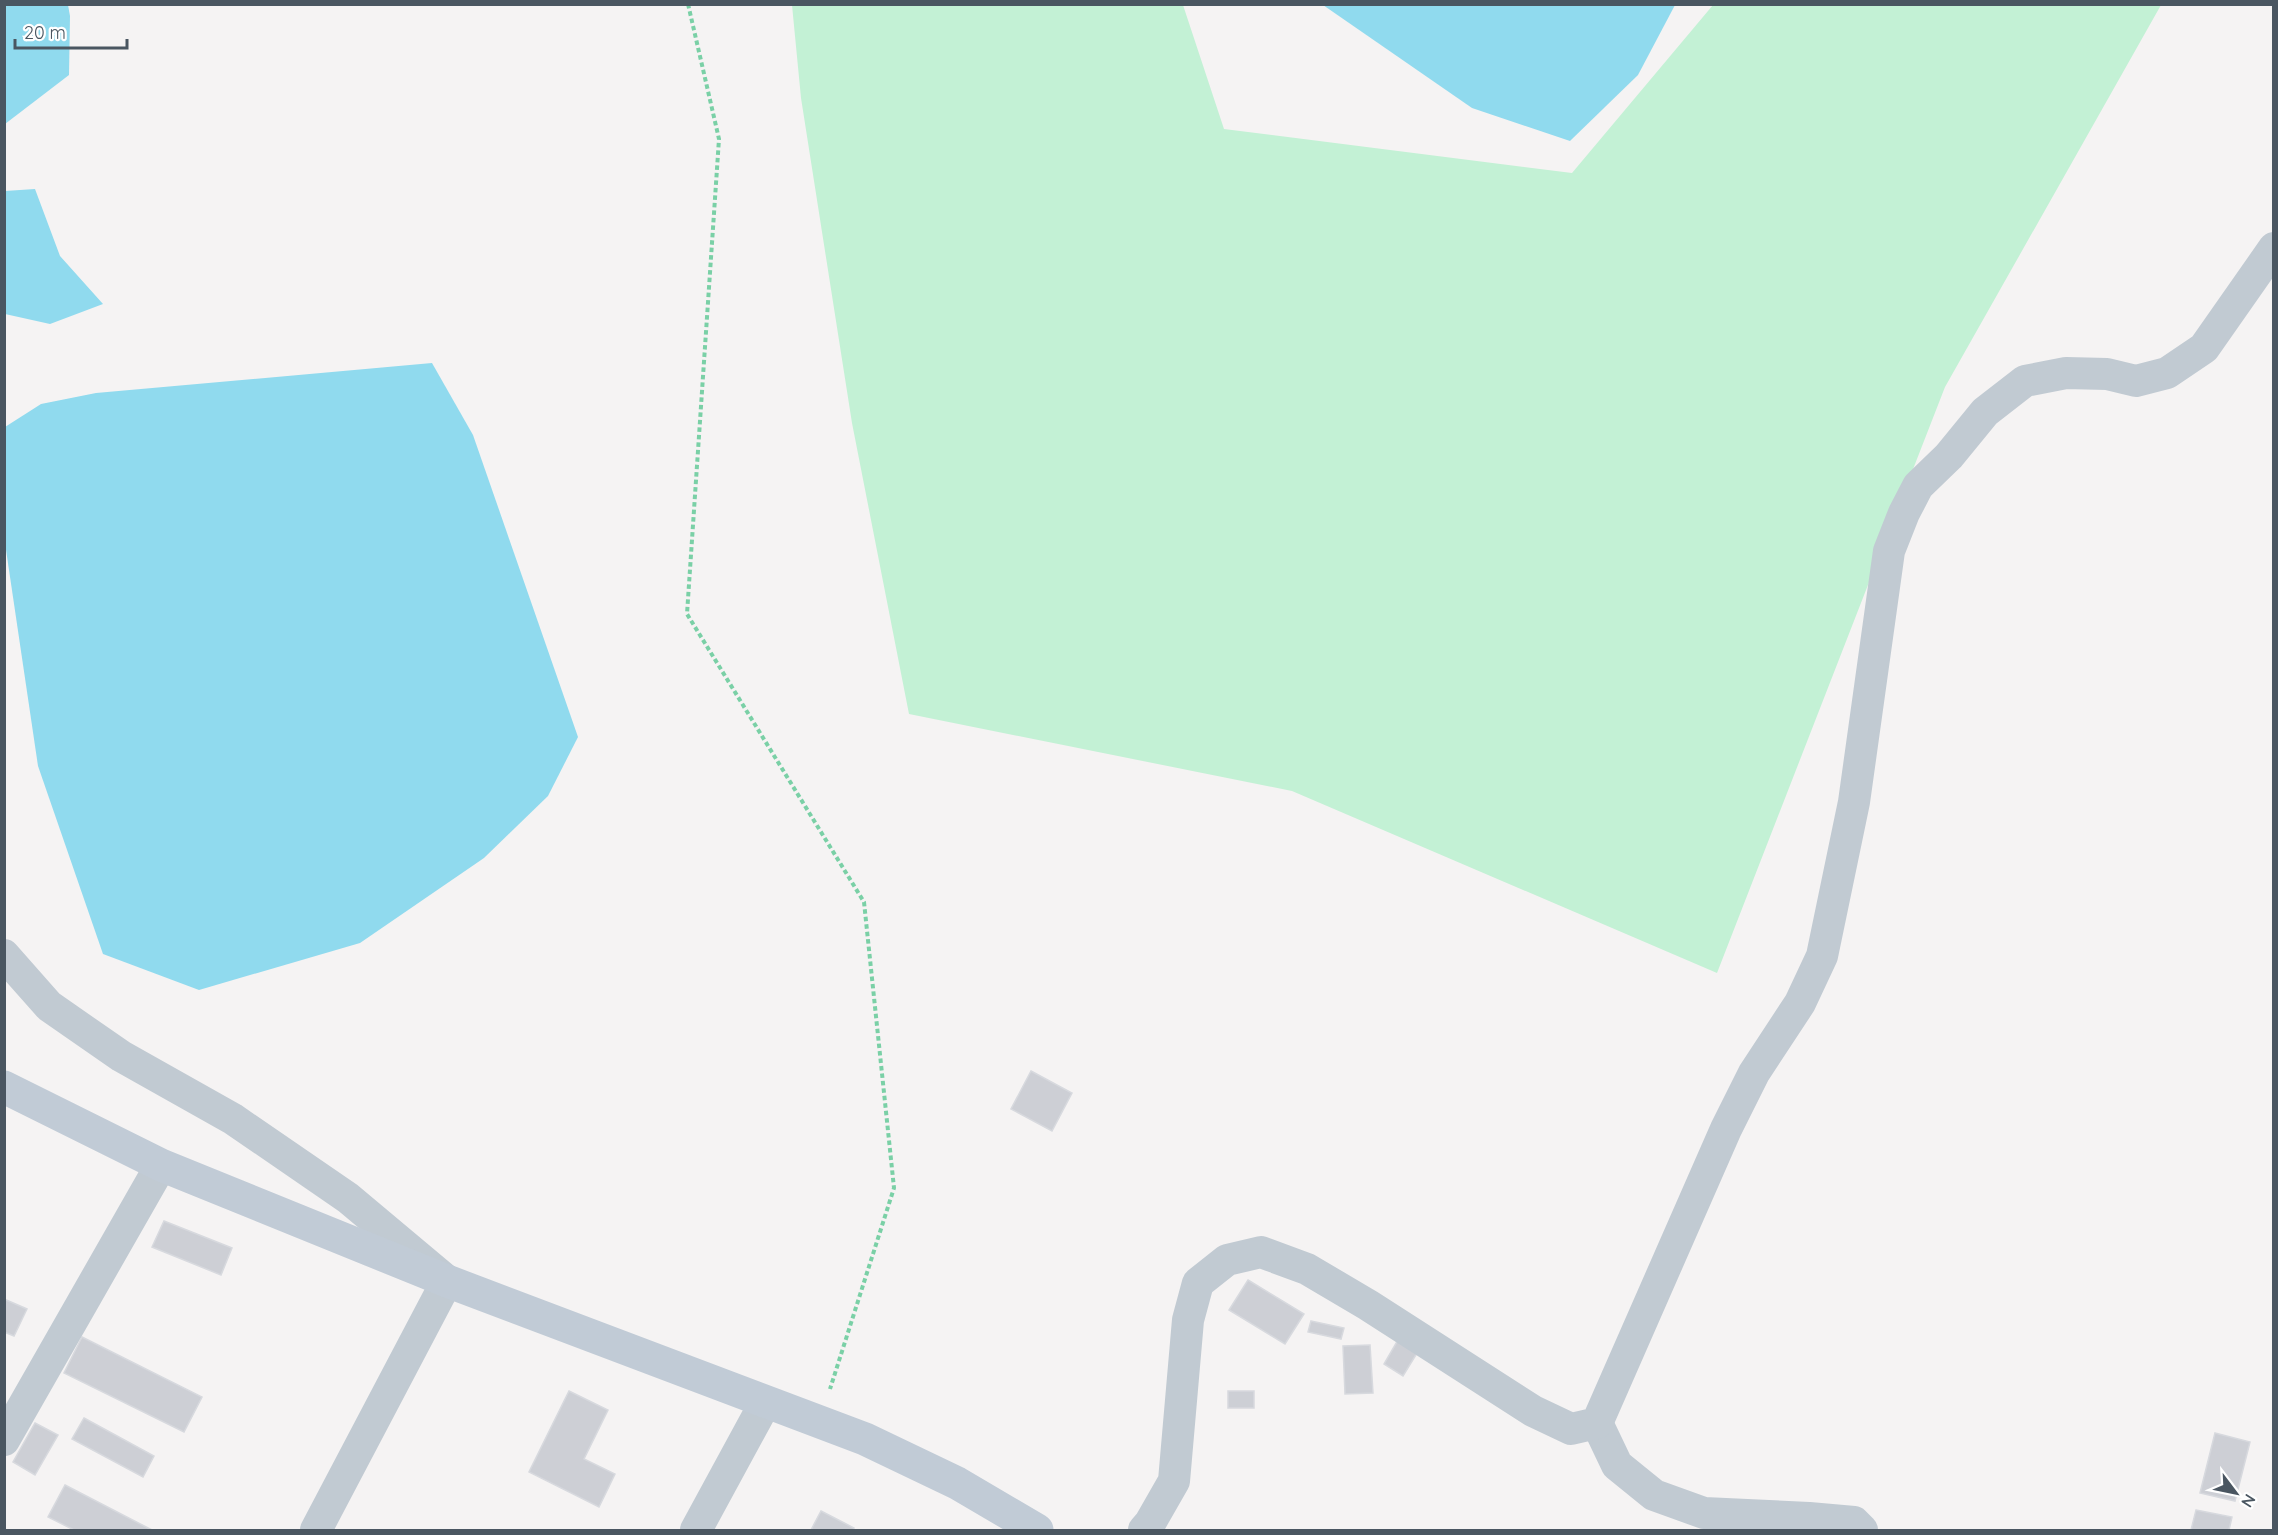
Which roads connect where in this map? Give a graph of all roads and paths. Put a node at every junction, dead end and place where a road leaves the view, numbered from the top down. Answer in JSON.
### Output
{"nodes":[{"id":1,"x":688,"y":4,"type":"edge"},
{"id":2,"x":2274,"y":248,"type":"edge"},
{"id":3,"x":4,"y":955,"type":"edge"},
{"id":4,"x":4,"y":1087,"type":"edge"},
{"id":5,"x":161,"y":1165,"type":"junction"},
{"id":6,"x":447,"y":1281,"type":"junction"},
{"id":7,"x":765,"y":1403,"type":"junction"},
{"id":8,"x":819,"y":1422,"type":"junction"},
{"id":9,"x":1597,"y":1423,"type":"junction"},
{"id":10,"x":4,"y":1440,"type":"edge"},
{"id":11,"x":316,"y":1530,"type":"edge"},
{"id":12,"x":696,"y":1530,"type":"edge"},
{"id":13,"x":1036,"y":1530,"type":"edge"},
{"id":14,"x":1144,"y":1530,"type":"edge"},
{"id":15,"x":1862,"y":1530,"type":"edge"}],
"edges":[{"from":1,"to":8,"type":"path"},
{"from":2,"to":9,"type":"street"},
{"from":3,"to":6,"type":"street"},
{"from":4,"to":5,"type":"street"},
{"from":5,"to":6,"type":"street"},
{"from":5,"to":10,"type":"street"},
{"from":6,"to":7,"type":"street"},
{"from":6,"to":11,"type":"street"},
{"from":7,"to":8,"type":"street"},
{"from":7,"to":12,"type":"street"},
{"from":8,"to":13,"type":"street"},
{"from":9,"to":14,"type":"street"},
{"from":9,"to":15,"type":"street"}]}
